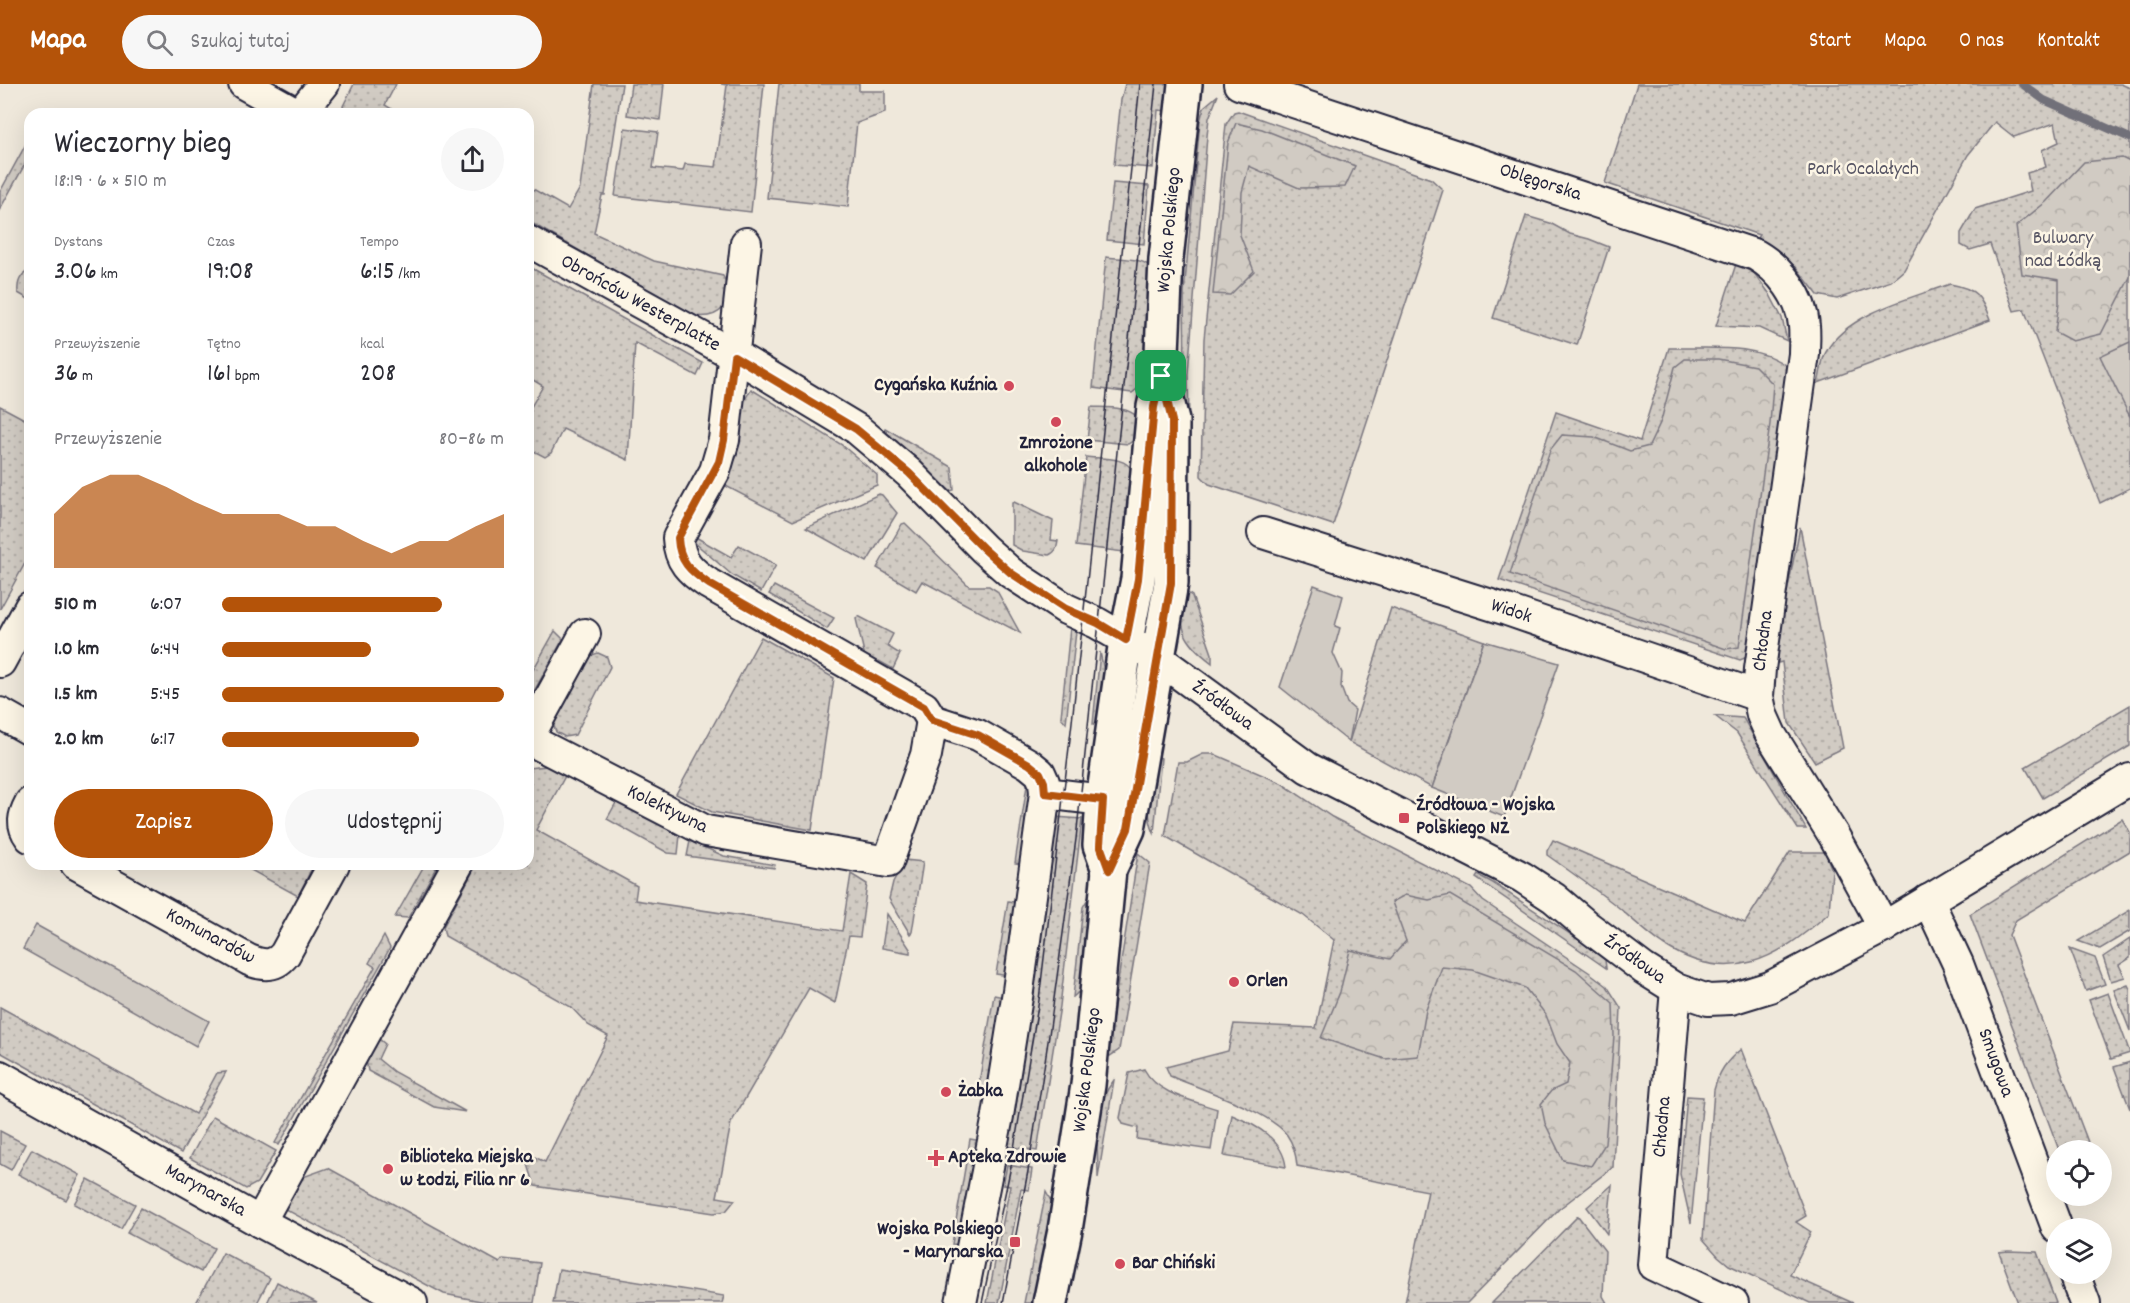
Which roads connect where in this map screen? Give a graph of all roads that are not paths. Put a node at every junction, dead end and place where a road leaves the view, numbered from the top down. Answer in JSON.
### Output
{"nodes":[{"id":1,"x":244,"y":84,"type":"edge"},
{"id":2,"x":324,"y":84,"type":"edge"},
{"id":3,"x":1185,"y":84,"type":"edge"},
{"id":4,"x":1239,"y":84,"type":"edge"},
{"id":5,"x":288,"y":108,"type":"edge"},
{"id":6,"x":304,"y":108,"type":"edge"},
{"id":7,"x":746,"y":243,"type":"dead end"},
{"id":8,"x":534,"y":244,"type":"edge"},
{"id":9,"x":1804,"y":325,"type":"joint"},
{"id":10,"x":734,"y":356,"type":"junction"},
{"id":11,"x":1161,"y":376,"type":"junction"},
{"id":12,"x":1263,"y":533,"type":"dead end"},
{"id":13,"x":24,"y":618,"type":"edge"},
{"id":14,"x":585,"y":634,"type":"dead end"},
{"id":15,"x":1126,"y":640,"type":"junction"},
{"id":16,"x":1159,"y":659,"type":"junction"},
{"id":17,"x":0,"y":662,"type":"edge"},
{"id":18,"x":1758,"y":696,"type":"junction"},
{"id":19,"x":0,"y":713,"type":"edge"},
{"id":20,"x":932,"y":720,"type":"junction"},
{"id":21,"x":24,"y":727,"type":"edge"},
{"id":22,"x":534,"y":727,"type":"edge"},
{"id":23,"x":534,"y":741,"type":"edge"},
{"id":24,"x":2130,"y":778,"type":"edge"},
{"id":25,"x":1045,"y":793,"type":"junction"},
{"id":26,"x":1103,"y":800,"type":"junction"},
{"id":27,"x":87,"y":870,"type":"edge"},
{"id":28,"x":331,"y":870,"type":"edge"},
{"id":29,"x":455,"y":870,"type":"edge"},
{"id":30,"x":1109,"y":870,"type":"junction"},
{"id":31,"x":1928,"y":900,"type":"junction"},
{"id":32,"x":1884,"y":927,"type":"junction"},
{"id":33,"x":1676,"y":989,"type":"junction"},
{"id":34,"x":0,"y":1076,"type":"edge"},
{"id":35,"x":2053,"y":1218,"type":"edge"},
{"id":36,"x":260,"y":1222,"type":"junction"},
{"id":37,"x":2078,"y":1284,"type":"edge"},
{"id":38,"x":412,"y":1303,"type":"edge"},
{"id":39,"x":961,"y":1303,"type":"edge"},
{"id":40,"x":1050,"y":1303,"type":"edge"},
{"id":41,"x":1733,"y":1303,"type":"edge"},
{"id":42,"x":2085,"y":1303,"type":"edge"}],
"edges":[{"from":1,"to":5,"type":"street"},
{"from":2,"to":6,"type":"street"},
{"from":3,"to":11,"type":"main road","name":"Wojska Polskiego"},
{"from":4,"to":9,"type":"street","name":"Oblęgorska"},
{"from":7,"to":10,"type":"street"},
{"from":8,"to":10,"type":"street","name":"Obrońców Westerplatte"},
{"from":9,"to":18,"type":"street","name":"Chłodna"},
{"from":10,"to":15,"type":"street","name":"Obrońców Westerplatte"},
{"from":10,"to":20,"type":"street"},
{"from":11,"to":15,"type":"main road","name":"Wojska Polskiego"},
{"from":11,"to":16,"type":"main road","name":"Wojska Polskiego"},
{"from":12,"to":18,"type":"street","name":"Widok"},
{"from":13,"to":17,"type":"street"},
{"from":14,"to":22,"type":"street"},
{"from":15,"to":16,"type":"street","name":"Obrońców Westerplatte"},
{"from":15,"to":26,"type":"main road","name":"Wojska Polskiego"},
{"from":16,"to":30,"type":"main road","name":"Wojska Polskiego"},
{"from":16,"to":33,"type":"street","name":"Źródłowa"},
{"from":18,"to":32,"type":"street","name":"Chłodna"},
{"from":19,"to":21,"type":"street"},
{"from":20,"to":23,"type":"street","name":"Kolektywna"},
{"from":20,"to":25,"type":"street"},
{"from":24,"to":31,"type":"street","name":"Źródłowa"},
{"from":25,"to":26,"type":"street"},
{"from":25,"to":39,"type":"street"},
{"from":26,"to":30,"type":"main road","name":"Wojska Polskiego"},
{"from":27,"to":28,"type":"street","name":"Komunardów"},
{"from":29,"to":36,"type":"street"},
{"from":30,"to":40,"type":"main road","name":"Wojska Polskiego"},
{"from":31,"to":32,"type":"street","name":"Źródłowa"},
{"from":31,"to":35,"type":"street","name":"Smugowa"},
{"from":32,"to":33,"type":"street","name":"Źródłowa"},
{"from":33,"to":41,"type":"street","name":"Chłodna"},
{"from":34,"to":36,"type":"street","name":"Marynarska"},
{"from":36,"to":38,"type":"street","name":"Marynarska"},
{"from":37,"to":42,"type":"street"}]}
